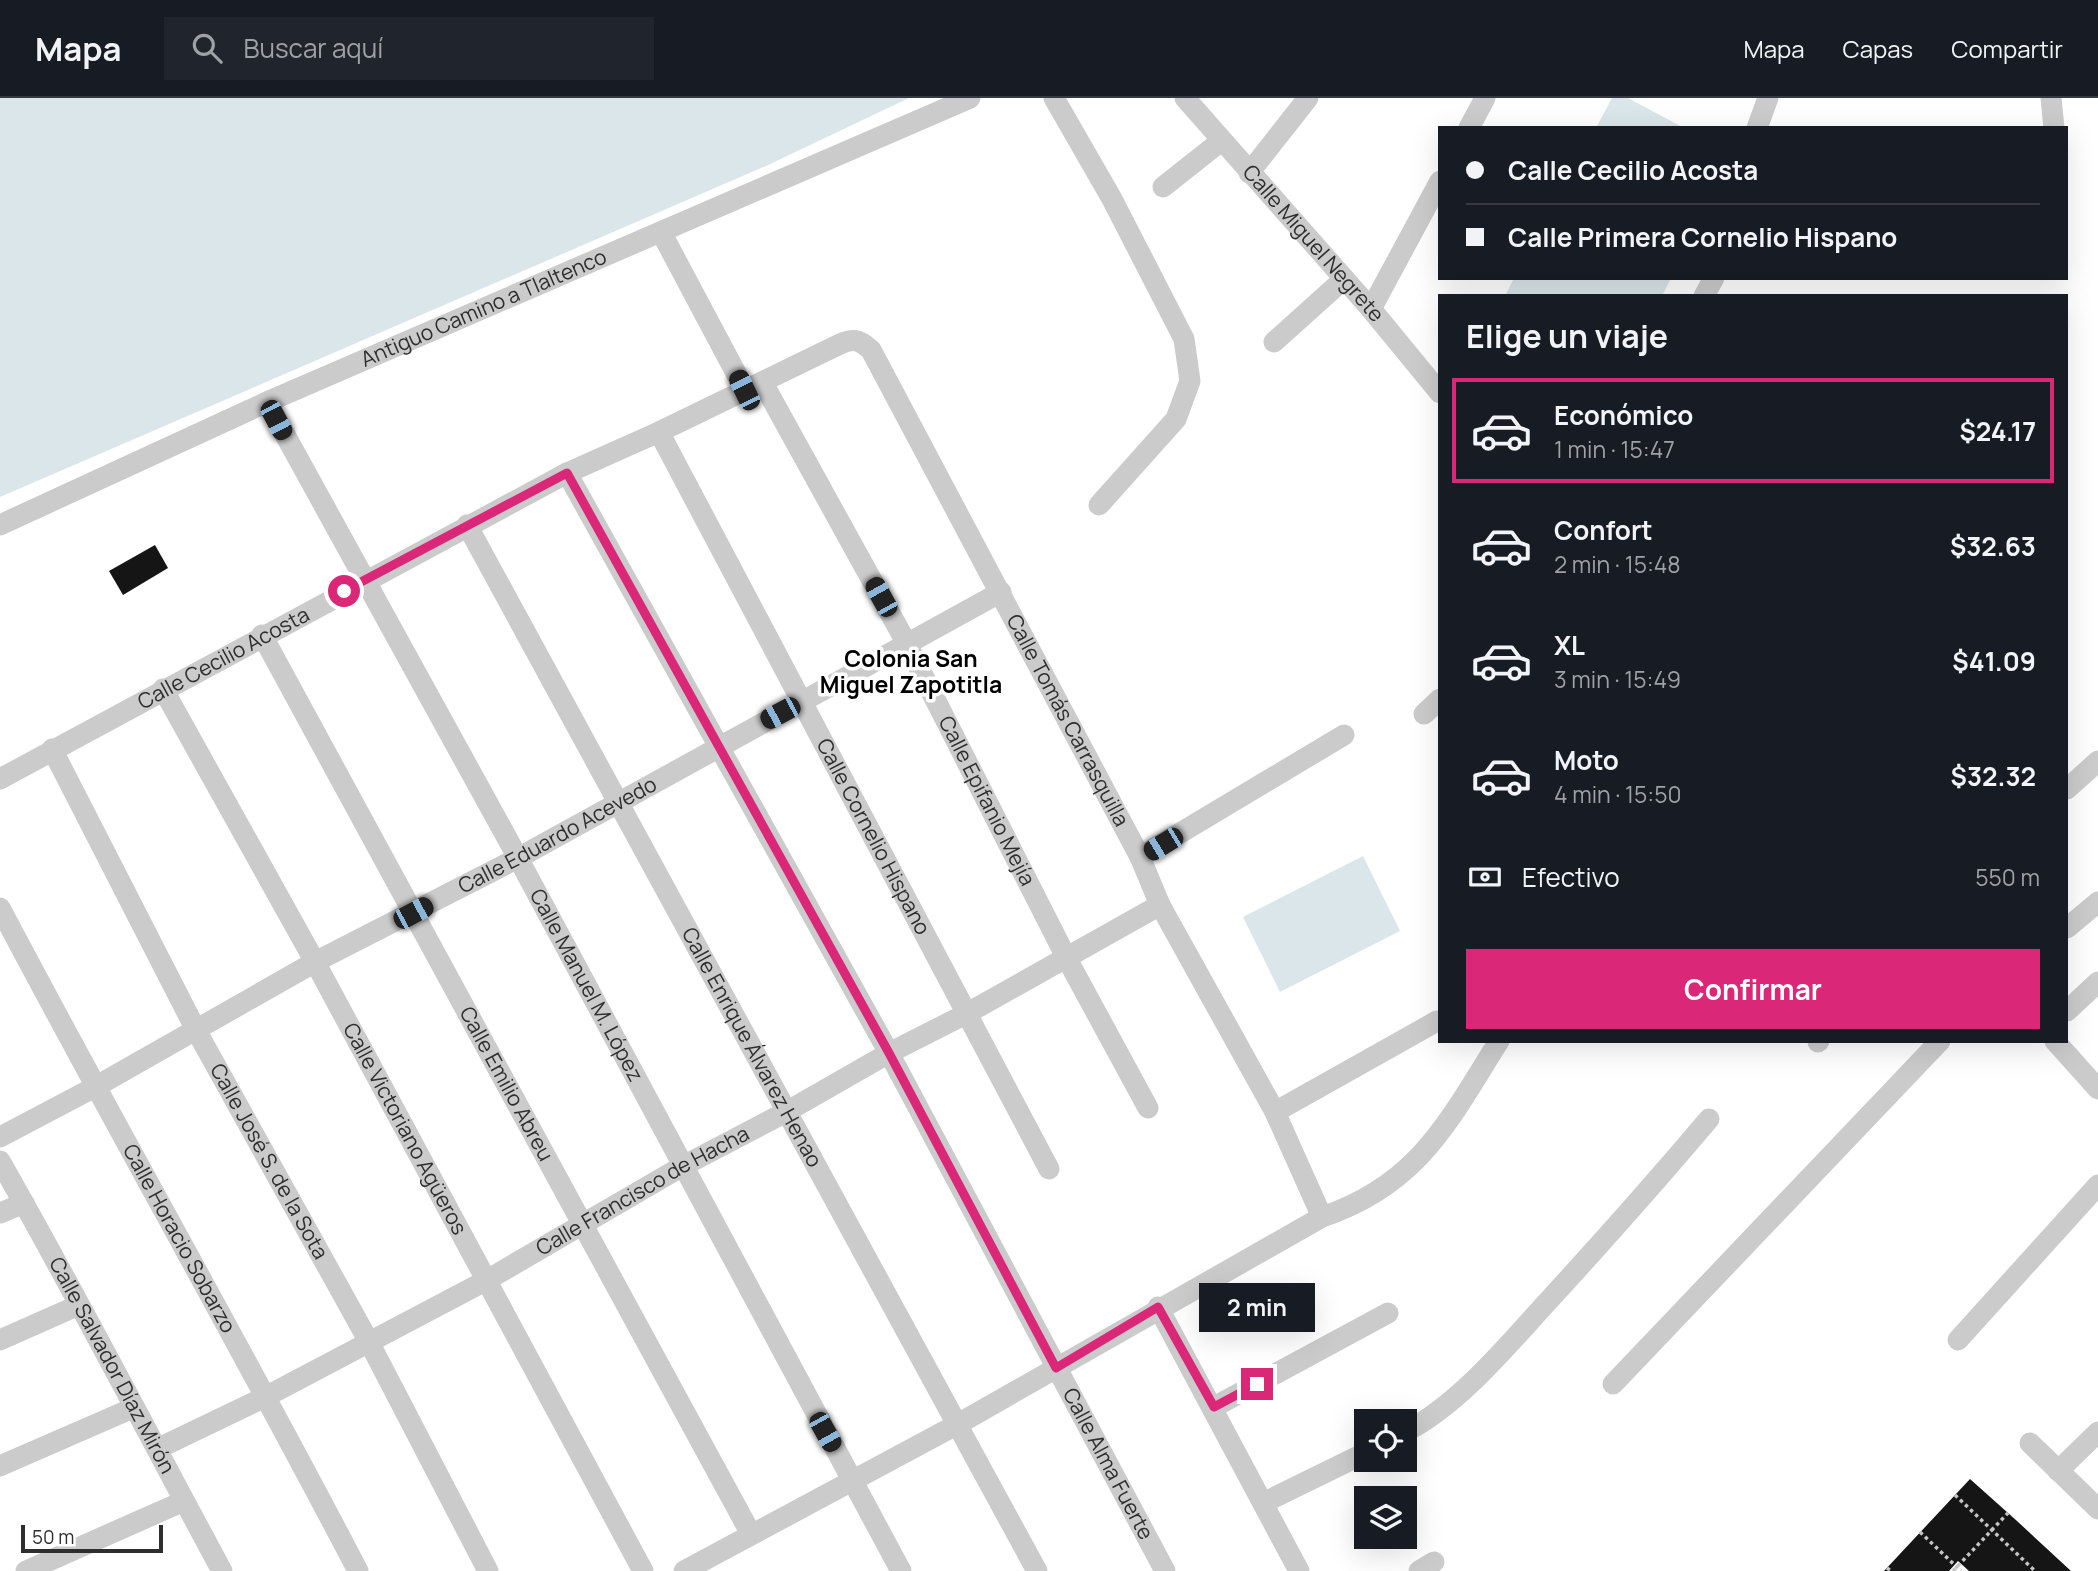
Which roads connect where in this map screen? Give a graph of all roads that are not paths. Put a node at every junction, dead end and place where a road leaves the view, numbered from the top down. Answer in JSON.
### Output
{"nodes":[{"id":1,"x":970,"y":98,"type":"edge"},
{"id":2,"x":1054,"y":98,"type":"edge"},
{"id":3,"x":1308,"y":98,"type":"edge"},
{"id":4,"x":1485,"y":98,"type":"edge"},
{"id":5,"x":1768,"y":98,"type":"edge"},
{"id":6,"x":2051,"y":98,"type":"edge"},
{"id":7,"x":1191,"y":100,"type":"edge"},
{"id":8,"x":1470,"y":126,"type":"edge"},
{"id":9,"x":1758,"y":126,"type":"edge"},
{"id":10,"x":2054,"y":126,"type":"edge"},
{"id":11,"x":1221,"y":141,"type":"junction"},
{"id":12,"x":1249,"y":173,"type":"junction"},
{"id":13,"x":1438,"y":185,"type":"edge"},
{"id":14,"x":1163,"y":187,"type":"dead end"},
{"id":15,"x":661,"y":232,"type":"junction"},
{"id":16,"x":1343,"y":279,"type":"junction"},
{"id":17,"x":1371,"y":309,"type":"junction"},
{"id":18,"x":861,"y":341,"type":"joint"},
{"id":19,"x":1274,"y":342,"type":"dead end"},
{"id":20,"x":1437,"y":383,"type":"edge"},
{"id":21,"x":754,"y":387,"type":"junction"},
{"id":22,"x":267,"y":402,"type":"junction"},
{"id":23,"x":659,"y":432,"type":"junction"},
{"id":24,"x":567,"y":473,"type":"junction"},
{"id":25,"x":1098,"y":505,"type":"dead end"},
{"id":26,"x":0,"y":525,"type":"edge"},
{"id":27,"x":467,"y":525,"type":"junction"},
{"id":28,"x":364,"y":580,"type":"junction"},
{"id":29,"x":1002,"y":592,"type":"junction"},
{"id":30,"x":262,"y":635,"type":"junction"},
{"id":31,"x":907,"y":644,"type":"junction"},
{"id":32,"x":163,"y":689,"type":"junction"},
{"id":33,"x":1438,"y":701,"type":"edge"},
{"id":34,"x":801,"y":702,"type":"junction"},
{"id":35,"x":1424,"y":714,"type":"dead end"},
{"id":36,"x":1344,"y":735,"type":"dead end"},
{"id":37,"x":718,"y":747,"type":"junction"},
{"id":38,"x":52,"y":749,"type":"junction"},
{"id":39,"x":2098,"y":761,"type":"edge"},
{"id":40,"x":0,"y":779,"type":"edge"},
{"id":41,"x":2068,"y":788,"type":"edge"},
{"id":42,"x":617,"y":800,"type":"junction"},
{"id":43,"x":1140,"y":857,"type":"junction"},
{"id":44,"x":518,"y":858,"type":"junction"},
{"id":45,"x":2098,"y":902,"type":"edge"},
{"id":46,"x":1160,"y":905,"type":"junction"},
{"id":47,"x":0,"y":908,"type":"edge"},
{"id":48,"x":413,"y":913,"type":"junction"},
{"id":49,"x":2068,"y":927,"type":"edge"},
{"id":50,"x":1066,"y":957,"type":"junction"},
{"id":51,"x":315,"y":962,"type":"junction"},
{"id":52,"x":2098,"y":982,"type":"edge"},
{"id":53,"x":2068,"y":1010,"type":"edge"},
{"id":54,"x":966,"y":1014,"type":"junction"},
{"id":55,"x":1437,"y":1020,"type":"dead end"},
{"id":56,"x":196,"y":1030,"type":"junction"},
{"id":57,"x":1498,"y":1043,"type":"edge"},
{"id":58,"x":1938,"y":1043,"type":"edge"},
{"id":59,"x":2057,"y":1043,"type":"edge"},
{"id":60,"x":889,"y":1053,"type":"junction"},
{"id":61,"x":95,"y":1087,"type":"junction"},
{"id":62,"x":2098,"y":1090,"type":"edge"},
{"id":63,"x":1148,"y":1108,"type":"dead end"},
{"id":64,"x":786,"y":1112,"type":"junction"},
{"id":65,"x":1275,"y":1112,"type":"junction"},
{"id":66,"x":1709,"y":1119,"type":"dead end"},
{"id":67,"x":0,"y":1137,"type":"edge"},
{"id":68,"x":0,"y":1161,"type":"edge"},
{"id":69,"x":681,"y":1167,"type":"junction"},
{"id":70,"x":1049,"y":1169,"type":"dead end"},
{"id":71,"x":2098,"y":1185,"type":"edge"},
{"id":72,"x":24,"y":1203,"type":"junction"},
{"id":73,"x":0,"y":1213,"type":"edge"},
{"id":74,"x":1322,"y":1217,"type":"junction"},
{"id":75,"x":582,"y":1223,"type":"junction"},
{"id":76,"x":487,"y":1280,"type":"junction"},
{"id":77,"x":79,"y":1305,"type":"junction"},
{"id":78,"x":1158,"y":1307,"type":"junction"},
{"id":79,"x":1388,"y":1313,"type":"dead end"},
{"id":80,"x":0,"y":1340,"type":"edge"},
{"id":81,"x":368,"y":1340,"type":"junction"},
{"id":82,"x":1958,"y":1340,"type":"dead end"},
{"id":83,"x":1056,"y":1368,"type":"junction"},
{"id":84,"x":1613,"y":1384,"type":"dead end"},
{"id":85,"x":267,"y":1396,"type":"junction"},
{"id":86,"x":1214,"y":1407,"type":"junction"},
{"id":87,"x":133,"y":1408,"type":"junction"},
{"id":88,"x":958,"y":1424,"type":"junction"},
{"id":89,"x":1417,"y":1426,"type":"edge"},
{"id":90,"x":2098,"y":1432,"type":"edge"},
{"id":91,"x":2030,"y":1443,"type":"dead end"},
{"id":92,"x":159,"y":1448,"type":"junction"},
{"id":93,"x":1354,"y":1458,"type":"edge"},
{"id":94,"x":0,"y":1466,"type":"edge"},
{"id":95,"x":2058,"y":1471,"type":"junction"},
{"id":96,"x":851,"y":1480,"type":"junction"},
{"id":97,"x":184,"y":1501,"type":"junction"},
{"id":98,"x":1263,"y":1503,"type":"junction"},
{"id":99,"x":2098,"y":1509,"type":"edge"},
{"id":100,"x":751,"y":1534,"type":"junction"},
{"id":101,"x":26,"y":1571,"type":"edge"},
{"id":102,"x":222,"y":1571,"type":"edge"},
{"id":103,"x":359,"y":1571,"type":"edge"},
{"id":104,"x":488,"y":1571,"type":"edge"},
{"id":105,"x":643,"y":1571,"type":"edge"},
{"id":106,"x":684,"y":1571,"type":"edge"},
{"id":107,"x":901,"y":1571,"type":"edge"},
{"id":108,"x":1037,"y":1571,"type":"edge"},
{"id":109,"x":1165,"y":1571,"type":"edge"},
{"id":110,"x":1299,"y":1571,"type":"edge"}],
"edges":[{"from":1,"to":15,"type":"street","name":"Antiguo Camino a Tlaltenco"},
{"from":2,"to":25,"type":"street"},
{"from":3,"to":12,"type":"street"},
{"from":4,"to":8,"type":"street"},
{"from":5,"to":9,"type":"street"},
{"from":6,"to":10,"type":"street"},
{"from":7,"to":11,"type":"street","name":"Calle Miguel Negrete"},
{"from":11,"to":12,"type":"street","name":"Calle Miguel Negrete"},
{"from":11,"to":14,"type":"street"},
{"from":12,"to":16,"type":"street","name":"Calle Miguel Negrete"},
{"from":13,"to":17,"type":"street"},
{"from":15,"to":21,"type":"street","name":"Calle Epifanio Mejía"},
{"from":15,"to":22,"type":"street","name":"Antiguo Camino a Tlaltenco"},
{"from":16,"to":17,"type":"street","name":"Calle Miguel Negrete"},
{"from":16,"to":19,"type":"street"},
{"from":17,"to":20,"type":"street","name":"Calle Miguel Negrete"},
{"from":18,"to":21,"type":"street","name":"Calle Cecilio Acosta"},
{"from":18,"to":29,"type":"street","name":"Calle Tomás Carrasquilla"},
{"from":21,"to":23,"type":"street","name":"Calle Cecilio Acosta"},
{"from":21,"to":31,"type":"street","name":"Calle Epifanio Mejía"},
{"from":22,"to":26,"type":"street","name":"Antiguo Camino a Tlaltenco"},
{"from":22,"to":28,"type":"street","name":"Calle Manuel M. López"},
{"from":23,"to":24,"type":"street","name":"Calle Cecilio Acosta"},
{"from":23,"to":34,"type":"street","name":"Calle Cornelio Hispano"},
{"from":24,"to":27,"type":"street","name":"Calle Cecilio Acosta"},
{"from":24,"to":37,"type":"street","name":"Calle Alma Fuerte"},
{"from":27,"to":28,"type":"street","name":"Calle Cecilio Acosta"},
{"from":27,"to":42,"type":"street","name":"Calle Enrique Álvarez Henao"},
{"from":28,"to":30,"type":"street","name":"Calle Cecilio Acosta"},
{"from":28,"to":44,"type":"street","name":"Calle Manuel M. López"},
{"from":29,"to":31,"type":"street","name":"Calle Eduardo Acevedo"},
{"from":29,"to":43,"type":"street","name":"Calle Tomás Carrasquilla"},
{"from":30,"to":32,"type":"street","name":"Calle Cecilio Acosta"},
{"from":30,"to":48,"type":"street","name":"Calle Emilio Abreu"},
{"from":31,"to":34,"type":"street","name":"Calle Eduardo Acevedo"},
{"from":31,"to":50,"type":"street","name":"Calle Epifanio Mejía"},
{"from":32,"to":38,"type":"street","name":"Calle Cecilio Acosta"},
{"from":32,"to":51,"type":"street","name":"Calle Victoriano Agüeros"},
{"from":33,"to":35,"type":"street"},
{"from":34,"to":37,"type":"street","name":"Calle Eduardo Acevedo"},
{"from":34,"to":54,"type":"street","name":"Calle Cornelio Hispano"},
{"from":36,"to":43,"type":"street"},
{"from":37,"to":42,"type":"street","name":"Calle Eduardo Acevedo"},
{"from":37,"to":60,"type":"street","name":"Calle Alma Fuerte"},
{"from":38,"to":40,"type":"street","name":"Calle Cecilio Acosta"},
{"from":38,"to":56,"type":"street","name":"Calle José S. de la Sota"},
{"from":39,"to":41,"type":"street"},
{"from":42,"to":44,"type":"street","name":"Calle Eduardo Acevedo"},
{"from":42,"to":64,"type":"street","name":"Calle Enrique Álvarez Henao"},
{"from":43,"to":46,"type":"street","name":"Calle Tomás Carrasquilla"},
{"from":44,"to":48,"type":"street","name":"Calle Eduardo Acevedo"},
{"from":44,"to":69,"type":"street","name":"Calle Manuel M. López"},
{"from":45,"to":49,"type":"street"},
{"from":46,"to":50,"type":"street","name":"Calle Francisco de Hacha"},
{"from":46,"to":65,"type":"street","name":"Calle Tomás Carrasquilla"},
{"from":47,"to":61,"type":"street","name":"Calle Horacio Sobarzo"},
{"from":48,"to":51,"type":"street","name":"Calle Eduardo Acevedo"},
{"from":48,"to":75,"type":"street","name":"Calle Emilio Abreu"},
{"from":50,"to":54,"type":"street","name":"Calle Francisco de Hacha"},
{"from":50,"to":63,"type":"street","name":"Calle Epifanio Mejía"},
{"from":51,"to":56,"type":"street","name":"Calle Eduardo Acevedo"},
{"from":51,"to":76,"type":"street","name":"Calle Victoriano Agüeros"},
{"from":52,"to":53,"type":"street"},
{"from":54,"to":60,"type":"street","name":"Calle Francisco de Hacha"},
{"from":54,"to":70,"type":"street","name":"Calle Cornelio Hispano"},
{"from":55,"to":65,"type":"street"},
{"from":56,"to":61,"type":"street","name":"Calle Eduardo Acevedo"},
{"from":56,"to":81,"type":"street","name":"Calle José S. de la Sota"},
{"from":57,"to":74,"type":"street"},
{"from":58,"to":84,"type":"street"},
{"from":59,"to":62,"type":"street"},
{"from":60,"to":64,"type":"street","name":"Calle Francisco de Hacha"},
{"from":60,"to":83,"type":"street","name":"Calle Alma Fuerte"},
{"from":61,"to":67,"type":"street","name":"Calle Eduardo Acevedo"},
{"from":61,"to":85,"type":"street","name":"Calle Horacio Sobarzo"},
{"from":64,"to":69,"type":"street","name":"Calle Francisco de Hacha"},
{"from":64,"to":88,"type":"street","name":"Calle Enrique Álvarez Henao"},
{"from":65,"to":74,"type":"street","name":"Calle Tomás Carrasquilla"},
{"from":66,"to":89,"type":"street"},
{"from":68,"to":72,"type":"street","name":"Calle Salvador Díaz Mirón"},
{"from":69,"to":75,"type":"street","name":"Calle Francisco de Hacha"},
{"from":69,"to":96,"type":"street","name":"Calle Manuel M. López"},
{"from":71,"to":82,"type":"street"},
{"from":72,"to":73,"type":"street"},
{"from":72,"to":77,"type":"street","name":"Calle Salvador Díaz Mirón"},
{"from":74,"to":78,"type":"street"},
{"from":75,"to":76,"type":"street","name":"Calle Francisco de Hacha"},
{"from":75,"to":100,"type":"street","name":"Calle Emilio Abreu"},
{"from":76,"to":81,"type":"street","name":"Calle Francisco de Hacha"},
{"from":76,"to":105,"type":"street","name":"Calle Victoriano Agüeros"},
{"from":77,"to":80,"type":"street"},
{"from":77,"to":87,"type":"street","name":"Calle Salvador Díaz Mirón"},
{"from":78,"to":83,"type":"street"},
{"from":78,"to":86,"type":"street"},
{"from":79,"to":86,"type":"street"},
{"from":81,"to":85,"type":"street","name":"Calle Francisco de Hacha"},
{"from":81,"to":104,"type":"street","name":"Calle José S. de la Sota"},
{"from":83,"to":88,"type":"street"},
{"from":83,"to":109,"type":"street","name":"Calle Alma Fuerte"},
{"from":85,"to":92,"type":"street","name":"Calle Francisco de Hacha"},
{"from":85,"to":103,"type":"street","name":"Calle Horacio Sobarzo"},
{"from":86,"to":98,"type":"street"},
{"from":87,"to":92,"type":"street","name":"Calle Salvador Díaz Mirón"},
{"from":87,"to":94,"type":"street"},
{"from":88,"to":96,"type":"street"},
{"from":88,"to":108,"type":"street","name":"Calle Enrique Álvarez Henao"},
{"from":90,"to":95,"type":"street"},
{"from":91,"to":95,"type":"street"},
{"from":92,"to":97,"type":"street","name":"Calle Salvador Díaz Mirón"},
{"from":93,"to":98,"type":"street"},
{"from":95,"to":99,"type":"street"},
{"from":96,"to":100,"type":"street"},
{"from":96,"to":107,"type":"street","name":"Calle Manuel M. López"},
{"from":97,"to":101,"type":"street"},
{"from":97,"to":102,"type":"street","name":"Calle Salvador Díaz Mirón"},
{"from":98,"to":110,"type":"street"},
{"from":100,"to":106,"type":"street"}]}
